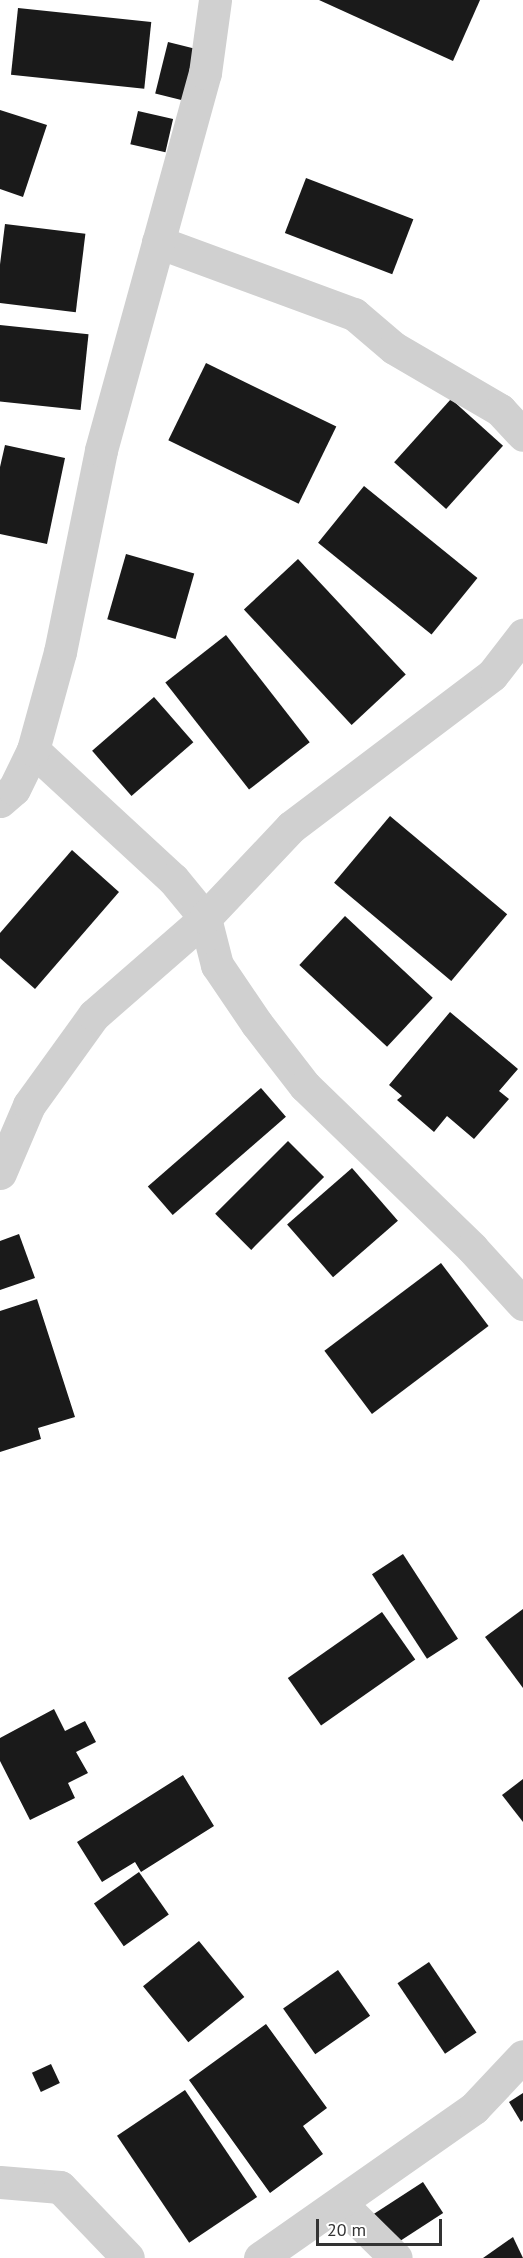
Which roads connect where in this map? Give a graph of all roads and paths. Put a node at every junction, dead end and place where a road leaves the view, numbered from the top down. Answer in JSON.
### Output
{"nodes":[{"id":1,"x":215,"y":0,"type":"edge"},
{"id":2,"x":158,"y":242,"type":"junction"},
{"id":3,"x":523,"y":435,"type":"edge"},
{"id":4,"x":523,"y":636,"type":"edge"},
{"id":5,"x":33,"y":750,"type":"junction"},
{"id":6,"x":0,"y":801,"type":"edge"},
{"id":7,"x":205,"y":918,"type":"junction"},
{"id":8,"x":0,"y":1173,"type":"edge"},
{"id":9,"x":523,"y":1304,"type":"edge"},
{"id":10,"x":523,"y":2056,"type":"edge"},
{"id":11,"x":0,"y":2182,"type":"edge"},
{"id":12,"x":340,"y":2203,"type":"junction"},
{"id":13,"x":128,"y":2258,"type":"edge"},
{"id":14,"x":260,"y":2258,"type":"edge"},
{"id":15,"x":396,"y":2258,"type":"edge"}],
"edges":[{"from":1,"to":2,"type":"street"},
{"from":2,"to":3,"type":"street"},
{"from":2,"to":5,"type":"street"},
{"from":4,"to":7,"type":"street"},
{"from":5,"to":6,"type":"street"},
{"from":5,"to":7,"type":"street"},
{"from":7,"to":8,"type":"street"},
{"from":7,"to":9,"type":"street"},
{"from":10,"to":12,"type":"street"},
{"from":11,"to":13,"type":"street"},
{"from":12,"to":14,"type":"street"},
{"from":12,"to":15,"type":"street"}]}
